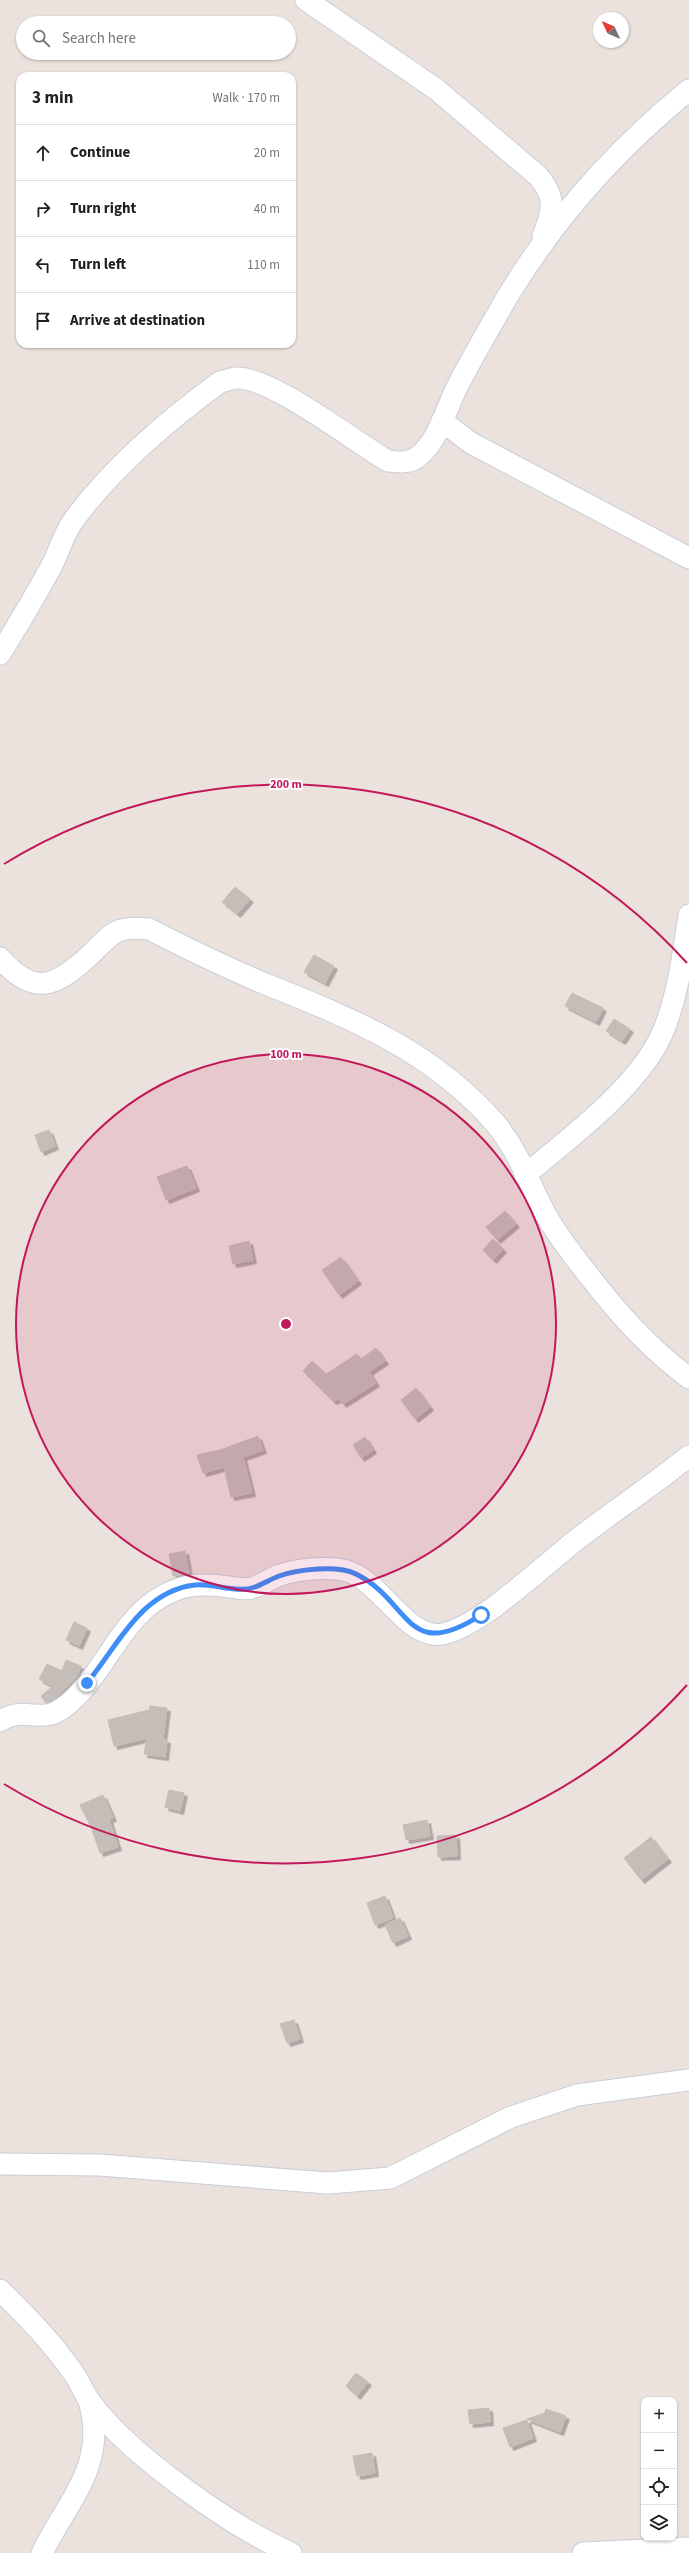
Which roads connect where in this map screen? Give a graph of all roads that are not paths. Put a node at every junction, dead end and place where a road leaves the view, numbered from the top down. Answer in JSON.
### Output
{"nodes":[{"id":1,"x":306,"y":0,"type":"edge"},
{"id":2,"x":689,"y":90,"type":"edge"},
{"id":3,"x":535,"y":254,"type":"junction"},
{"id":4,"x":442,"y":421,"type":"junction"},
{"id":5,"x":689,"y":558,"type":"edge"},
{"id":6,"x":0,"y":654,"type":"edge"},
{"id":7,"x":689,"y":915,"type":"edge"},
{"id":8,"x":0,"y":958,"type":"edge"},
{"id":9,"x":526,"y":1175,"type":"junction"},
{"id":10,"x":689,"y":1378,"type":"edge"},
{"id":11,"x":689,"y":1456,"type":"edge"},
{"id":12,"x":0,"y":1721,"type":"edge"},
{"id":13,"x":689,"y":2080,"type":"edge"},
{"id":14,"x":0,"y":2164,"type":"edge"},
{"id":15,"x":0,"y":2290,"type":"edge"},
{"id":16,"x":89,"y":2400,"type":"junction"},
{"id":17,"x":689,"y":2548,"type":"edge"},
{"id":18,"x":42,"y":2553,"type":"edge"},
{"id":19,"x":291,"y":2553,"type":"edge"},
{"id":20,"x":583,"y":2553,"type":"edge"}],
"edges":[{"from":1,"to":3,"type":"street"},
{"from":2,"to":3,"type":"street"},
{"from":3,"to":4,"type":"street"},
{"from":4,"to":5,"type":"street"},
{"from":4,"to":6,"type":"street"},
{"from":7,"to":9,"type":"street"},
{"from":8,"to":9,"type":"street"},
{"from":9,"to":10,"type":"street"},
{"from":11,"to":12,"type":"street"},
{"from":13,"to":14,"type":"street"},
{"from":15,"to":16,"type":"street"},
{"from":16,"to":18,"type":"street"},
{"from":16,"to":19,"type":"street"},
{"from":17,"to":20,"type":"street"}]}
